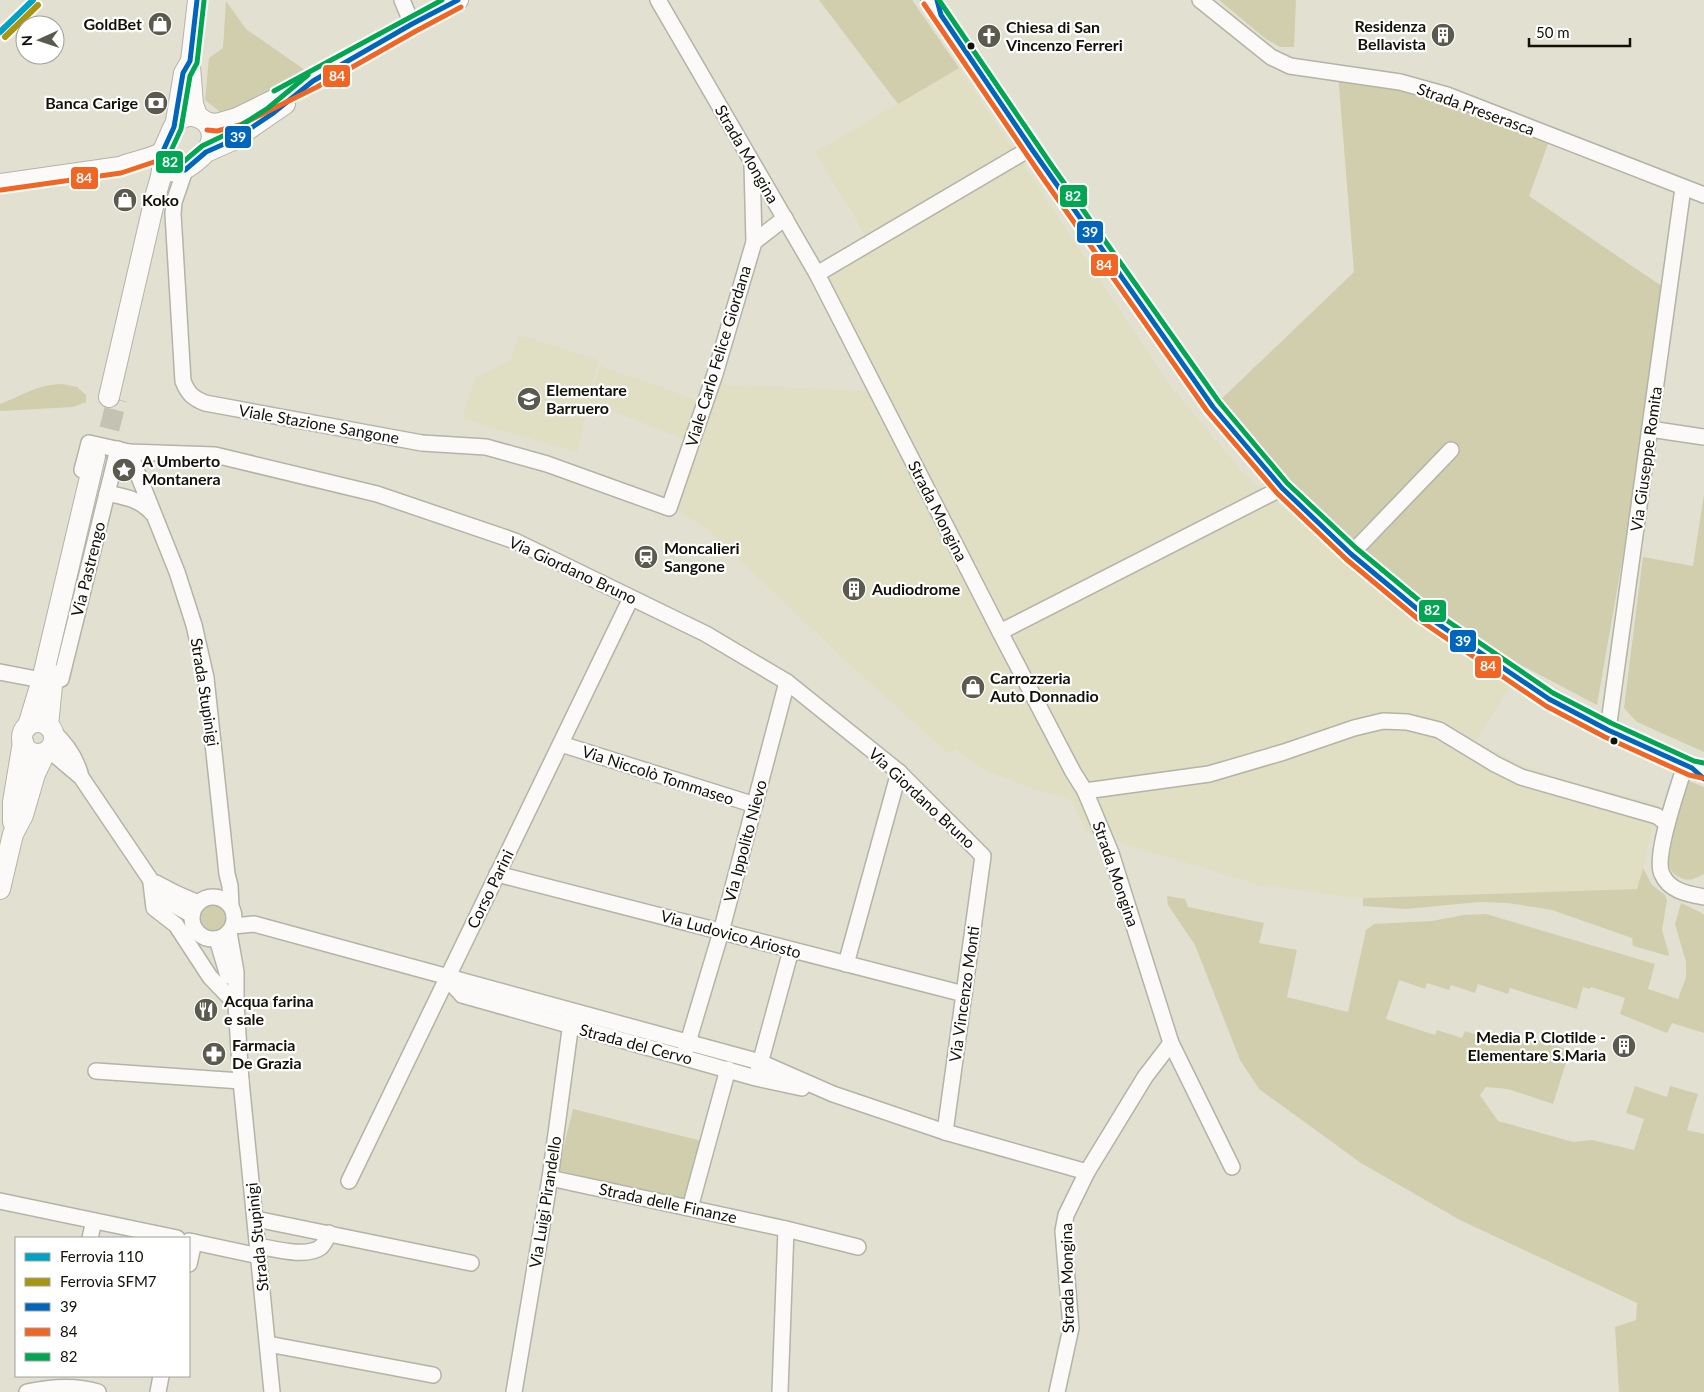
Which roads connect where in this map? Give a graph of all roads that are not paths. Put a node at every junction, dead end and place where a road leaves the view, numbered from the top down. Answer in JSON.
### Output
{"nodes":[{"id":1,"x":197,"y":0,"type":"edge"},
{"id":2,"x":402,"y":0,"type":"edge"},
{"id":3,"x":458,"y":0,"type":"edge"},
{"id":4,"x":658,"y":0,"type":"edge"},
{"id":5,"x":930,"y":0,"type":"edge"},
{"id":6,"x":1200,"y":0,"type":"edge"},
{"id":7,"x":939,"y":7,"type":"edge"},
{"id":8,"x":412,"y":24,"type":"junction"},
{"id":9,"x":190,"y":60,"type":"junction"},
{"id":10,"x":313,"y":81,"type":"junction"},
{"id":11,"x":204,"y":120,"type":"junction"},
{"id":12,"x":174,"y":127,"type":"junction"},
{"id":13,"x":1031,"y":148,"type":"junction"},
{"id":14,"x":206,"y":152,"type":"junction"},
{"id":15,"x":752,"y":161,"type":"junction"},
{"id":16,"x":171,"y":165,"type":"junction"},
{"id":17,"x":0,"y":182,"type":"edge"},
{"id":18,"x":1683,"y":188,"type":"junction"},
{"id":19,"x":1704,"y":195,"type":"edge"},
{"id":20,"x":785,"y":218,"type":"junction"},
{"id":21,"x":754,"y":242,"type":"junction"},
{"id":22,"x":817,"y":274,"type":"junction"},
{"id":23,"x":113,"y":398,"type":"tunnel mouth"},
{"id":24,"x":1650,"y":429,"type":"junction"},
{"id":25,"x":1704,"y":437,"type":"edge"},
{"id":26,"x":1451,"y":450,"type":"dead end"},
{"id":27,"x":106,"y":452,"type":"junction"},
{"id":28,"x":1282,"y":488,"type":"junction"},
{"id":29,"x":107,"y":493,"type":"junction"},
{"id":30,"x":669,"y":508,"type":"joint"},
{"id":31,"x":156,"y":517,"type":"junction"},
{"id":32,"x":1351,"y":554,"type":"junction"},
{"id":33,"x":631,"y":598,"type":"junction"},
{"id":34,"x":1000,"y":632,"type":"junction"},
{"id":35,"x":0,"y":672,"type":"edge"},
{"id":36,"x":43,"y":680,"type":"junction"},
{"id":37,"x":787,"y":682,"type":"junction"},
{"id":38,"x":1608,"y":730,"type":"junction"},
{"id":39,"x":41,"y":738,"type":"junction"},
{"id":40,"x":561,"y":744,"type":"junction"},
{"id":41,"x":1696,"y":770,"type":"edge"},
{"id":42,"x":898,"y":772,"type":"junction"},
{"id":43,"x":1085,"y":791,"type":"junction"},
{"id":44,"x":755,"y":805,"type":"junction"},
{"id":45,"x":1667,"y":824,"type":"junction"},
{"id":46,"x":6,"y":833,"type":"edge"},
{"id":47,"x":983,"y":856,"type":"joint"},
{"id":48,"x":227,"y":874,"type":"junction"},
{"id":49,"x":497,"y":874,"type":"junction"},
{"id":50,"x":150,"y":879,"type":"junction"},
{"id":51,"x":0,"y":889,"type":"edge"},
{"id":52,"x":218,"y":897,"type":"junction"},
{"id":53,"x":1704,"y":897,"type":"edge"},
{"id":54,"x":195,"y":909,"type":"junction"},
{"id":55,"x":229,"y":923,"type":"junction"},
{"id":56,"x":721,"y":932,"type":"junction"},
{"id":57,"x":791,"y":950,"type":"junction"},
{"id":58,"x":846,"y":964,"type":"junction"},
{"id":59,"x":446,"y":978,"type":"junction"},
{"id":60,"x":964,"y":994,"type":"junction"},
{"id":61,"x":236,"y":1004,"type":"junction"},
{"id":62,"x":571,"y":1018,"type":"junction"},
{"id":63,"x":688,"y":1042,"type":"junction"},
{"id":64,"x":1171,"y":1042,"type":"junction"},
{"id":65,"x":684,"y":1056,"type":"junction"},
{"id":66,"x":760,"y":1062,"type":"junction"},
{"id":67,"x":728,"y":1069,"type":"junction"},
{"id":68,"x":96,"y":1071,"type":"dead end"},
{"id":69,"x":756,"y":1078,"type":"junction"},
{"id":70,"x":242,"y":1081,"type":"junction"},
{"id":71,"x":833,"y":1094,"type":"junction"},
{"id":72,"x":945,"y":1132,"type":"junction"},
{"id":73,"x":1232,"y":1167,"type":"dead end"},
{"id":74,"x":1087,"y":1172,"type":"junction"},
{"id":75,"x":550,"y":1178,"type":"junction"},
{"id":76,"x":349,"y":1181,"type":"dead end"},
{"id":77,"x":0,"y":1201,"type":"edge"},
{"id":78,"x":690,"y":1208,"type":"junction"},
{"id":79,"x":256,"y":1219,"type":"junction"},
{"id":80,"x":94,"y":1221,"type":"junction"},
{"id":81,"x":786,"y":1228,"type":"junction"},
{"id":82,"x":329,"y":1233,"type":"junction"},
{"id":83,"x":90,"y":1237,"type":"edge"},
{"id":84,"x":172,"y":1237,"type":"edge"},
{"id":85,"x":191,"y":1241,"type":"edge"},
{"id":86,"x":858,"y":1247,"type":"dead end"},
{"id":87,"x":259,"y":1251,"type":"junction"},
{"id":88,"x":471,"y":1264,"type":"dead end"},
{"id":89,"x":268,"y":1344,"type":"junction"},
{"id":90,"x":433,"y":1375,"type":"dead end"},
{"id":91,"x":162,"y":1377,"type":"edge"},
{"id":92,"x":52,"y":1385,"type":"edge"},
{"id":93,"x":27,"y":1392,"type":"edge"},
{"id":94,"x":98,"y":1392,"type":"edge"},
{"id":95,"x":158,"y":1392,"type":"edge"},
{"id":96,"x":272,"y":1392,"type":"edge"},
{"id":97,"x":514,"y":1392,"type":"edge"},
{"id":98,"x":780,"y":1392,"type":"edge"},
{"id":99,"x":1057,"y":1392,"type":"edge"}],
"edges":[{"from":1,"to":9,"type":"street"},
{"from":2,"to":8,"type":"street"},
{"from":3,"to":8,"type":"main road"},
{"from":4,"to":15,"type":"street","name":"Strada Mongina"},
{"from":5,"to":7,"type":"street"},
{"from":6,"to":18,"type":"street","name":"Strada Preserasca"},
{"from":7,"to":13,"type":"street"},
{"from":8,"to":10,"type":"main road"},
{"from":9,"to":11,"type":"street"},
{"from":9,"to":12,"type":"street"},
{"from":10,"to":11,"type":"main road"},
{"from":10,"to":14,"type":"main road"},
{"from":11,"to":12,"type":"main road"},
{"from":11,"to":14,"type":"main road"},
{"from":12,"to":16,"type":"main road"},
{"from":13,"to":22,"type":"street"},
{"from":13,"to":28,"type":"street"},
{"from":14,"to":16,"type":"main road"},
{"from":15,"to":20,"type":"street","name":"Strada Mongina"},
{"from":15,"to":21,"type":"street","name":"Viale Carlo Felice Giordana"},
{"from":16,"to":17,"type":"street"},
{"from":16,"to":23,"type":"main road"},
{"from":16,"to":30,"type":"street","name":"Viale Stazione Sangone"},
{"from":18,"to":19,"type":"street","name":"Strada Preserasca"},
{"from":18,"to":24,"type":"street","name":"Via Giuseppe Romita"},
{"from":20,"to":21,"type":"street"},
{"from":20,"to":22,"type":"street","name":"Strada Mongina"},
{"from":21,"to":30,"type":"street","name":"Viale Carlo Felice Giordana"},
{"from":22,"to":34,"type":"street","name":"Strada Mongina"},
{"from":24,"to":25,"type":"street"},
{"from":24,"to":38,"type":"street","name":"Via Giuseppe Romita"},
{"from":26,"to":32,"type":"street"},
{"from":27,"to":29,"type":"street","name":"Via Pastrengo"},
{"from":27,"to":31,"type":"street","name":"Strada Stupinigi"},
{"from":27,"to":33,"type":"street","name":"Via Giordano Bruno"},
{"from":27,"to":36,"type":"main road","name":"Via Pastrengo"},
{"from":28,"to":32,"type":"street"},
{"from":28,"to":34,"type":"street"},
{"from":29,"to":31,"type":"street","name":"Strada Stupinigi"},
{"from":29,"to":36,"type":"street","name":"Via Pastrengo"},
{"from":31,"to":48,"type":"street","name":"Strada Stupinigi"},
{"from":32,"to":38,"type":"street"},
{"from":33,"to":37,"type":"street","name":"Via Giordano Bruno"},
{"from":33,"to":40,"type":"street","name":"Corso Parini"},
{"from":34,"to":43,"type":"street","name":"Strada Mongina"},
{"from":35,"to":36,"type":"street"},
{"from":36,"to":39,"type":"main road","name":"Via Pastrengo"},
{"from":37,"to":42,"type":"street","name":"Via Giordano Bruno"},
{"from":37,"to":44,"type":"street","name":"Via Ippolito Nievo"},
{"from":38,"to":41,"type":"street"},
{"from":39,"to":46,"type":"main road","name":"Via Pastrengo"},
{"from":39,"to":50,"type":"street"},
{"from":40,"to":44,"type":"street","name":"Via Niccolò Tommaseo"},
{"from":40,"to":49,"type":"street","name":"Corso Parini"},
{"from":41,"to":45,"type":"street"},
{"from":42,"to":47,"type":"street","name":"Via Giordano Bruno"},
{"from":42,"to":58,"type":"street"},
{"from":43,"to":45,"type":"street"},
{"from":43,"to":64,"type":"street","name":"Strada Mongina"},
{"from":44,"to":56,"type":"street","name":"Via Ippolito Nievo"},
{"from":45,"to":53,"type":"street"},
{"from":46,"to":51,"type":"main road"},
{"from":47,"to":60,"type":"street","name":"Via Vincenzo Monti"},
{"from":48,"to":52,"type":"street","name":"Strada Stupinigi"},
{"from":48,"to":55,"type":"street","name":"Strada Stupinigi"},
{"from":49,"to":56,"type":"street","name":"Via Ludovico Ariosto"},
{"from":49,"to":59,"type":"street","name":"Corso Parini"},
{"from":50,"to":54,"type":"street"},
{"from":50,"to":61,"type":"street"},
{"from":52,"to":54,"type":"street"},
{"from":52,"to":55,"type":"street"},
{"from":54,"to":55,"type":"street"},
{"from":55,"to":59,"type":"street","name":"Strada del Cervo"},
{"from":55,"to":61,"type":"street","name":"Strada Stupinigi"},
{"from":56,"to":57,"type":"street","name":"Via Ludovico Ariosto"},
{"from":56,"to":63,"type":"street","name":"Via Ippolito Nievo"},
{"from":57,"to":58,"type":"street","name":"Via Ludovico Ariosto"},
{"from":57,"to":66,"type":"street"},
{"from":58,"to":60,"type":"street","name":"Via Ludovico Ariosto"},
{"from":59,"to":62,"type":"street","name":"Strada del Cervo"},
{"from":59,"to":76,"type":"street","name":"Corso Parini"},
{"from":60,"to":72,"type":"street","name":"Via Vincenzo Monti"},
{"from":61,"to":70,"type":"street","name":"Strada Stupinigi"},
{"from":62,"to":63,"type":"street","name":"Strada del Cervo"},
{"from":62,"to":65,"type":"street","name":"Strada del Cervo"},
{"from":62,"to":75,"type":"street","name":"Via Luigi Pirandello"},
{"from":63,"to":65,"type":"street","name":"Via Ippolito Nievo"},
{"from":63,"to":66,"type":"street","name":"Strada del Cervo"},
{"from":64,"to":73,"type":"street","name":"Strada Mongina"},
{"from":64,"to":74,"type":"street","name":"Strada Mongina"},
{"from":65,"to":67,"type":"street","name":"Strada del Cervo"},
{"from":66,"to":69,"type":"street"},
{"from":66,"to":71,"type":"street","name":"Strada del Cervo"},
{"from":67,"to":69,"type":"street","name":"Strada del Cervo"},
{"from":67,"to":78,"type":"street"},
{"from":68,"to":70,"type":"street"},
{"from":69,"to":71,"type":"street","name":"Strada del Cervo"},
{"from":70,"to":79,"type":"street","name":"Strada Stupinigi"},
{"from":71,"to":72,"type":"street","name":"Strada del Cervo"},
{"from":72,"to":74,"type":"street","name":"Strada del Cervo"},
{"from":74,"to":99,"type":"street","name":"Strada Mongina"},
{"from":75,"to":78,"type":"street","name":"Strada delle Finanze"},
{"from":75,"to":97,"type":"street","name":"Via Luigi Pirandello"},
{"from":77,"to":80,"type":"street"},
{"from":78,"to":81,"type":"street","name":"Strada delle Finanze"},
{"from":79,"to":82,"type":"street"},
{"from":79,"to":87,"type":"street","name":"Strada Stupinigi"},
{"from":80,"to":83,"type":"street"},
{"from":80,"to":84,"type":"street"},
{"from":81,"to":86,"type":"street","name":"Strada delle Finanze"},
{"from":81,"to":98,"type":"street"},
{"from":82,"to":87,"type":"street"},
{"from":82,"to":88,"type":"street"},
{"from":85,"to":87,"type":"street"},
{"from":87,"to":89,"type":"street","name":"Strada Stupinigi"},
{"from":89,"to":90,"type":"street"},
{"from":89,"to":96,"type":"street","name":"Strada Stupinigi"},
{"from":91,"to":95,"type":"street"},
{"from":92,"to":93,"type":"street"},
{"from":92,"to":94,"type":"street"}]}
